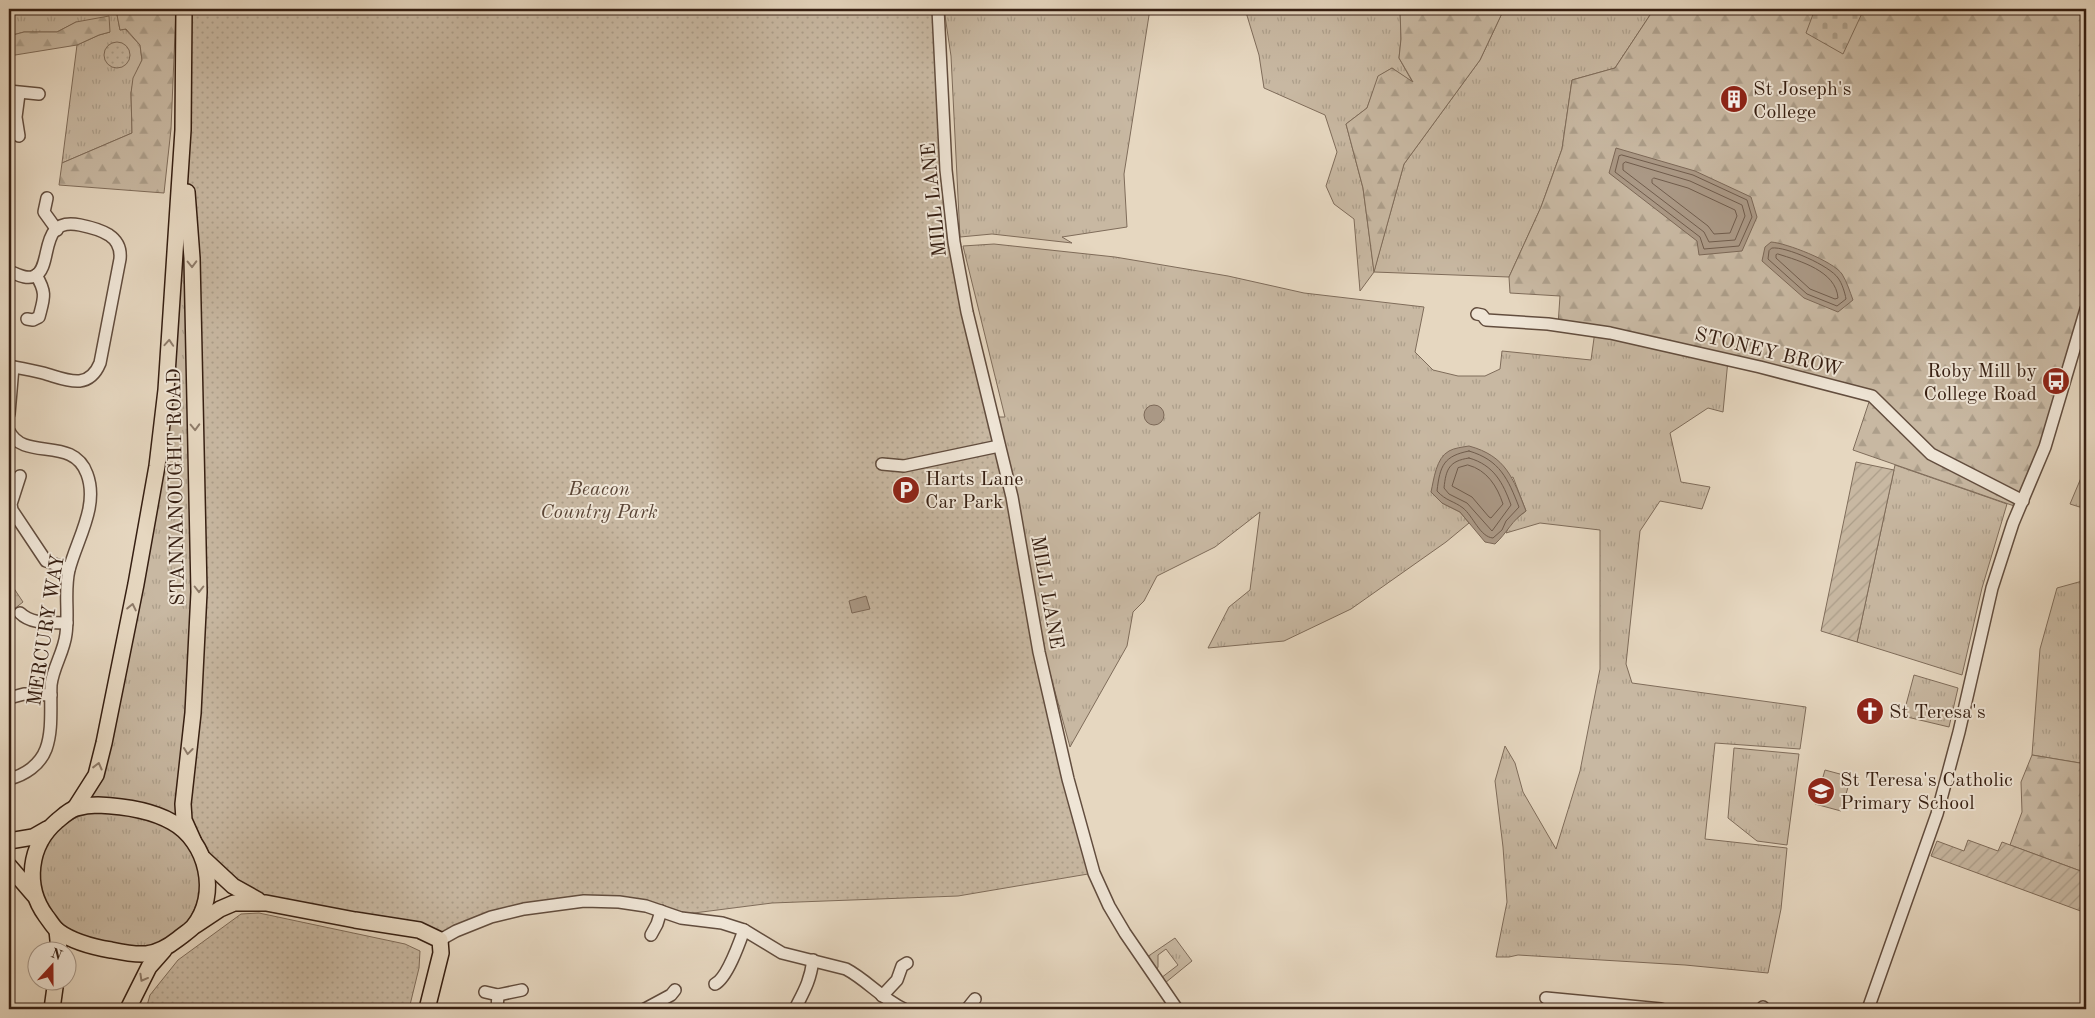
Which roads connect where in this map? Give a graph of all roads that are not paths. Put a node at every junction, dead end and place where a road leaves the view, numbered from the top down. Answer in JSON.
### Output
{"nodes":[{"id":1,"x":184,"y":9,"type":"edge"},
{"id":2,"x":938,"y":9,"type":"edge"},
{"id":3,"x":14,"y":93,"type":"edge"},
{"id":4,"x":39,"y":94,"type":"dead end"},
{"id":5,"x":183,"y":130,"type":"junction"},
{"id":6,"x":18,"y":136,"type":"edge"},
{"id":7,"x":46,"y":196,"type":"dead end"},
{"id":8,"x":57,"y":230,"type":"junction"},
{"id":9,"x":9,"y":271,"type":"edge"},
{"id":10,"x":36,"y":275,"type":"junction"},
{"id":11,"x":2086,"y":309,"type":"edge"},
{"id":12,"x":1477,"y":314,"type":"dead end"},
{"id":13,"x":27,"y":319,"type":"dead end"},
{"id":14,"x":11,"y":366,"type":"edge"},
{"id":15,"x":9,"y":414,"type":"edge"},
{"id":16,"x":9,"y":430,"type":"edge"},
{"id":17,"x":1000,"y":446,"type":"junction"},
{"id":18,"x":882,"y":464,"type":"dead end"},
{"id":19,"x":22,"y":481,"type":"dead end"},
{"id":20,"x":2021,"y":504,"type":"junction"},
{"id":21,"x":70,"y":569,"type":"junction"},
{"id":22,"x":20,"y":613,"type":"dead end"},
{"id":23,"x":67,"y":623,"type":"junction"},
{"id":24,"x":51,"y":695,"type":"junction"},
{"id":25,"x":9,"y":698,"type":"edge"},
{"id":26,"x":9,"y":779,"type":"edge"},
{"id":27,"x":74,"y":808,"type":"junction"},
{"id":28,"x":49,"y":828,"type":"junction"},
{"id":29,"x":193,"y":840,"type":"junction"},
{"id":30,"x":9,"y":841,"type":"edge"},
{"id":31,"x":202,"y":858,"type":"junction"},
{"id":32,"x":9,"y":866,"type":"edge"},
{"id":33,"x":34,"y":895,"type":"junction"},
{"id":34,"x":266,"y":903,"type":"junction"},
{"id":35,"x":661,"y":911,"type":"junction"},
{"id":36,"x":193,"y":927,"type":"junction"},
{"id":37,"x":57,"y":930,"type":"junction"},
{"id":38,"x":744,"y":930,"type":"junction"},
{"id":39,"x":649,"y":936,"type":"dead end"},
{"id":40,"x":58,"y":940,"type":"edge"},
{"id":41,"x":440,"y":940,"type":"junction"},
{"id":42,"x":164,"y":950,"type":"junction"},
{"id":43,"x":813,"y":960,"type":"junction"},
{"id":44,"x":908,"y":963,"type":"dead end"},
{"id":45,"x":721,"y":983,"type":"dead end"},
{"id":46,"x":55,"y":990,"type":"edge"},
{"id":47,"x":522,"y":990,"type":"dead end"},
{"id":48,"x":485,"y":992,"type":"dead end"},
{"id":49,"x":498,"y":995,"type":"junction"},
{"id":50,"x":674,"y":996,"type":"dead end"},
{"id":51,"x":882,"y":996,"type":"junction"},
{"id":52,"x":1546,"y":998,"type":"dead end"},
{"id":53,"x":976,"y":999,"type":"dead end"},
{"id":54,"x":52,"y":1009,"type":"edge"},
{"id":55,"x":128,"y":1009,"type":"edge"},
{"id":56,"x":427,"y":1009,"type":"edge"},
{"id":57,"x":497,"y":1009,"type":"edge"},
{"id":58,"x":645,"y":1009,"type":"edge"},
{"id":59,"x":795,"y":1009,"type":"edge"},
{"id":60,"x":904,"y":1009,"type":"edge"},
{"id":61,"x":968,"y":1009,"type":"edge"},
{"id":62,"x":1177,"y":1009,"type":"edge"},
{"id":63,"x":1661,"y":1009,"type":"edge"},
{"id":64,"x":1868,"y":1009,"type":"edge"}],
"edges":[{"from":1,"to":5,"type":"main road","name":"STANNANOUGHT ROAD"},
{"from":2,"to":17,"type":"street","name":"MILL LANE"},
{"from":3,"to":4,"type":"street"},
{"from":3,"to":6,"type":"street"},
{"from":27,"to":5,"type":"main road","name":"STANNANOUGHT ROAD","one_way":true},
{"from":5,"to":29,"type":"main road","name":"STANNANOUGHT ROAD","one_way":true},
{"from":7,"to":8,"type":"street"},
{"from":8,"to":10,"type":"street"},
{"from":8,"to":14,"type":"street"},
{"from":9,"to":10,"type":"street"},
{"from":10,"to":13,"type":"street"},
{"from":11,"to":20,"type":"street"},
{"from":12,"to":20,"type":"street","name":"STONEY BROW"},
{"from":14,"to":15,"type":"street"},
{"from":16,"to":21,"type":"street","name":"MERCURY WAY"},
{"from":17,"to":18,"type":"street"},
{"from":17,"to":62,"type":"street","name":"MILL LANE"},
{"from":19,"to":21,"type":"street"},
{"from":20,"to":64,"type":"street"},
{"from":21,"to":23,"type":"street","name":"MERCURY WAY"},
{"from":22,"to":23,"type":"street"},
{"from":23,"to":24,"type":"street","name":"MERCURY WAY"},
{"from":24,"to":25,"type":"street"},
{"from":24,"to":26,"type":"street","name":"MERCURY WAY"},
{"from":27,"to":28,"type":"main road"},
{"from":27,"to":29,"type":"main road"},
{"from":28,"to":30,"type":"main road"},
{"from":28,"to":33,"type":"main road"},
{"from":29,"to":31,"type":"main road"},
{"from":31,"to":34,"type":"main road"},
{"from":31,"to":36,"type":"main road"},
{"from":32,"to":33,"type":"main road"},
{"from":33,"to":37,"type":"main road"},
{"from":34,"to":36,"type":"main road"},
{"from":34,"to":41,"type":"main road"},
{"from":35,"to":38,"type":"street"},
{"from":35,"to":39,"type":"street"},
{"from":35,"to":41,"type":"street"},
{"from":36,"to":42,"type":"main road"},
{"from":37,"to":40,"type":"main road"},
{"from":37,"to":42,"type":"main road"},
{"from":38,"to":43,"type":"street"},
{"from":38,"to":45,"type":"street"},
{"from":41,"to":56,"type":"main road"},
{"from":42,"to":55,"type":"main road","one_way":true},
{"from":43,"to":51,"type":"street"},
{"from":43,"to":59,"type":"street"},
{"from":44,"to":51,"type":"street"},
{"from":46,"to":54,"type":"main road"},
{"from":47,"to":49,"type":"street"},
{"from":48,"to":49,"type":"street"},
{"from":49,"to":57,"type":"street"},
{"from":50,"to":58,"type":"street"},
{"from":51,"to":60,"type":"street"},
{"from":52,"to":63,"type":"street"},
{"from":53,"to":61,"type":"street"}]}
